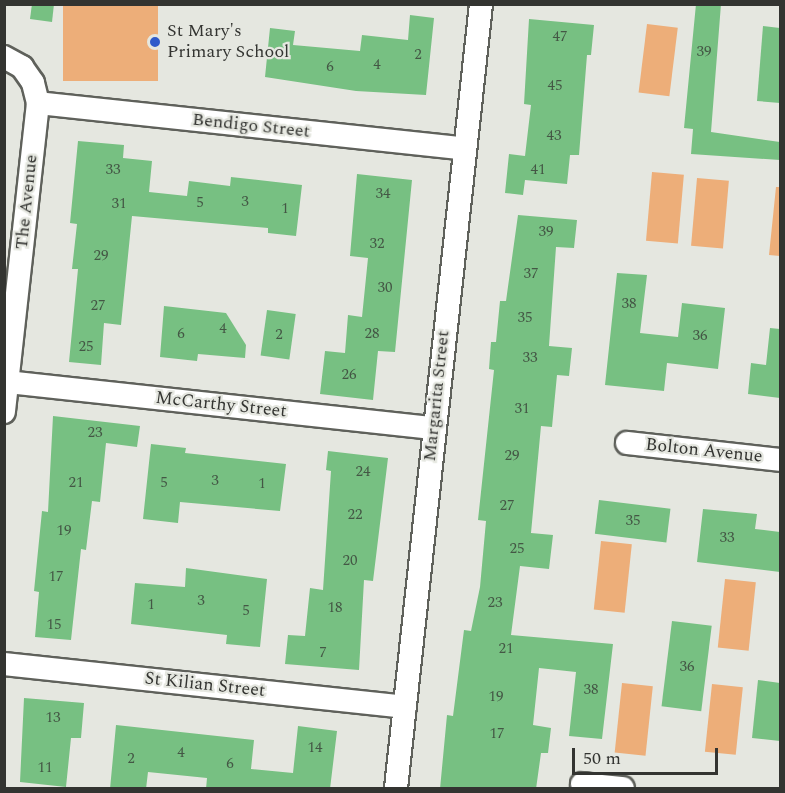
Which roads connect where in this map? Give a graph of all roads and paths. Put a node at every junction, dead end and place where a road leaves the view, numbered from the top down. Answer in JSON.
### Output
{"nodes":[{"id":1,"x":481,"y":4,"type":"edge"},
{"id":2,"x":13,"y":62,"type":"edge"},
{"id":3,"x":38,"y":103,"type":"junction"},
{"id":4,"x":465,"y":149,"type":"junction"},
{"id":5,"x":8,"y":382,"type":"junction"},
{"id":6,"x":4,"y":412,"type":"edge"},
{"id":7,"x":434,"y":428,"type":"junction"},
{"id":8,"x":627,"y":443,"type":"dead end"},
{"id":9,"x":780,"y":460,"type":"edge"},
{"id":10,"x":4,"y":664,"type":"edge"},
{"id":11,"x":405,"y":707,"type":"junction"},
{"id":12,"x":582,"y":784,"type":"dead end"},
{"id":13,"x":396,"y":789,"type":"edge"},
{"id":14,"x":622,"y":789,"type":"edge"}],
"edges":[{"from":1,"to":4,"type":"street","name":"Margarita Street"},
{"from":2,"to":3,"type":"street","name":"The Avenue"},
{"from":3,"to":4,"type":"street","name":"Bendigo Street"},
{"from":3,"to":5,"type":"street","name":"The Avenue"},
{"from":4,"to":7,"type":"street","name":"Margarita Street"},
{"from":5,"to":6,"type":"street","name":"The Avenue"},
{"from":5,"to":7,"type":"street","name":"McCarthy Street"},
{"from":7,"to":11,"type":"street","name":"Margarita Street"},
{"from":8,"to":9,"type":"street","name":"Bolton Avenue"},
{"from":10,"to":11,"type":"street","name":"St Kilian Street"},
{"from":11,"to":13,"type":"street","name":"Margarita Street"},
{"from":12,"to":14,"type":"street"}]}
